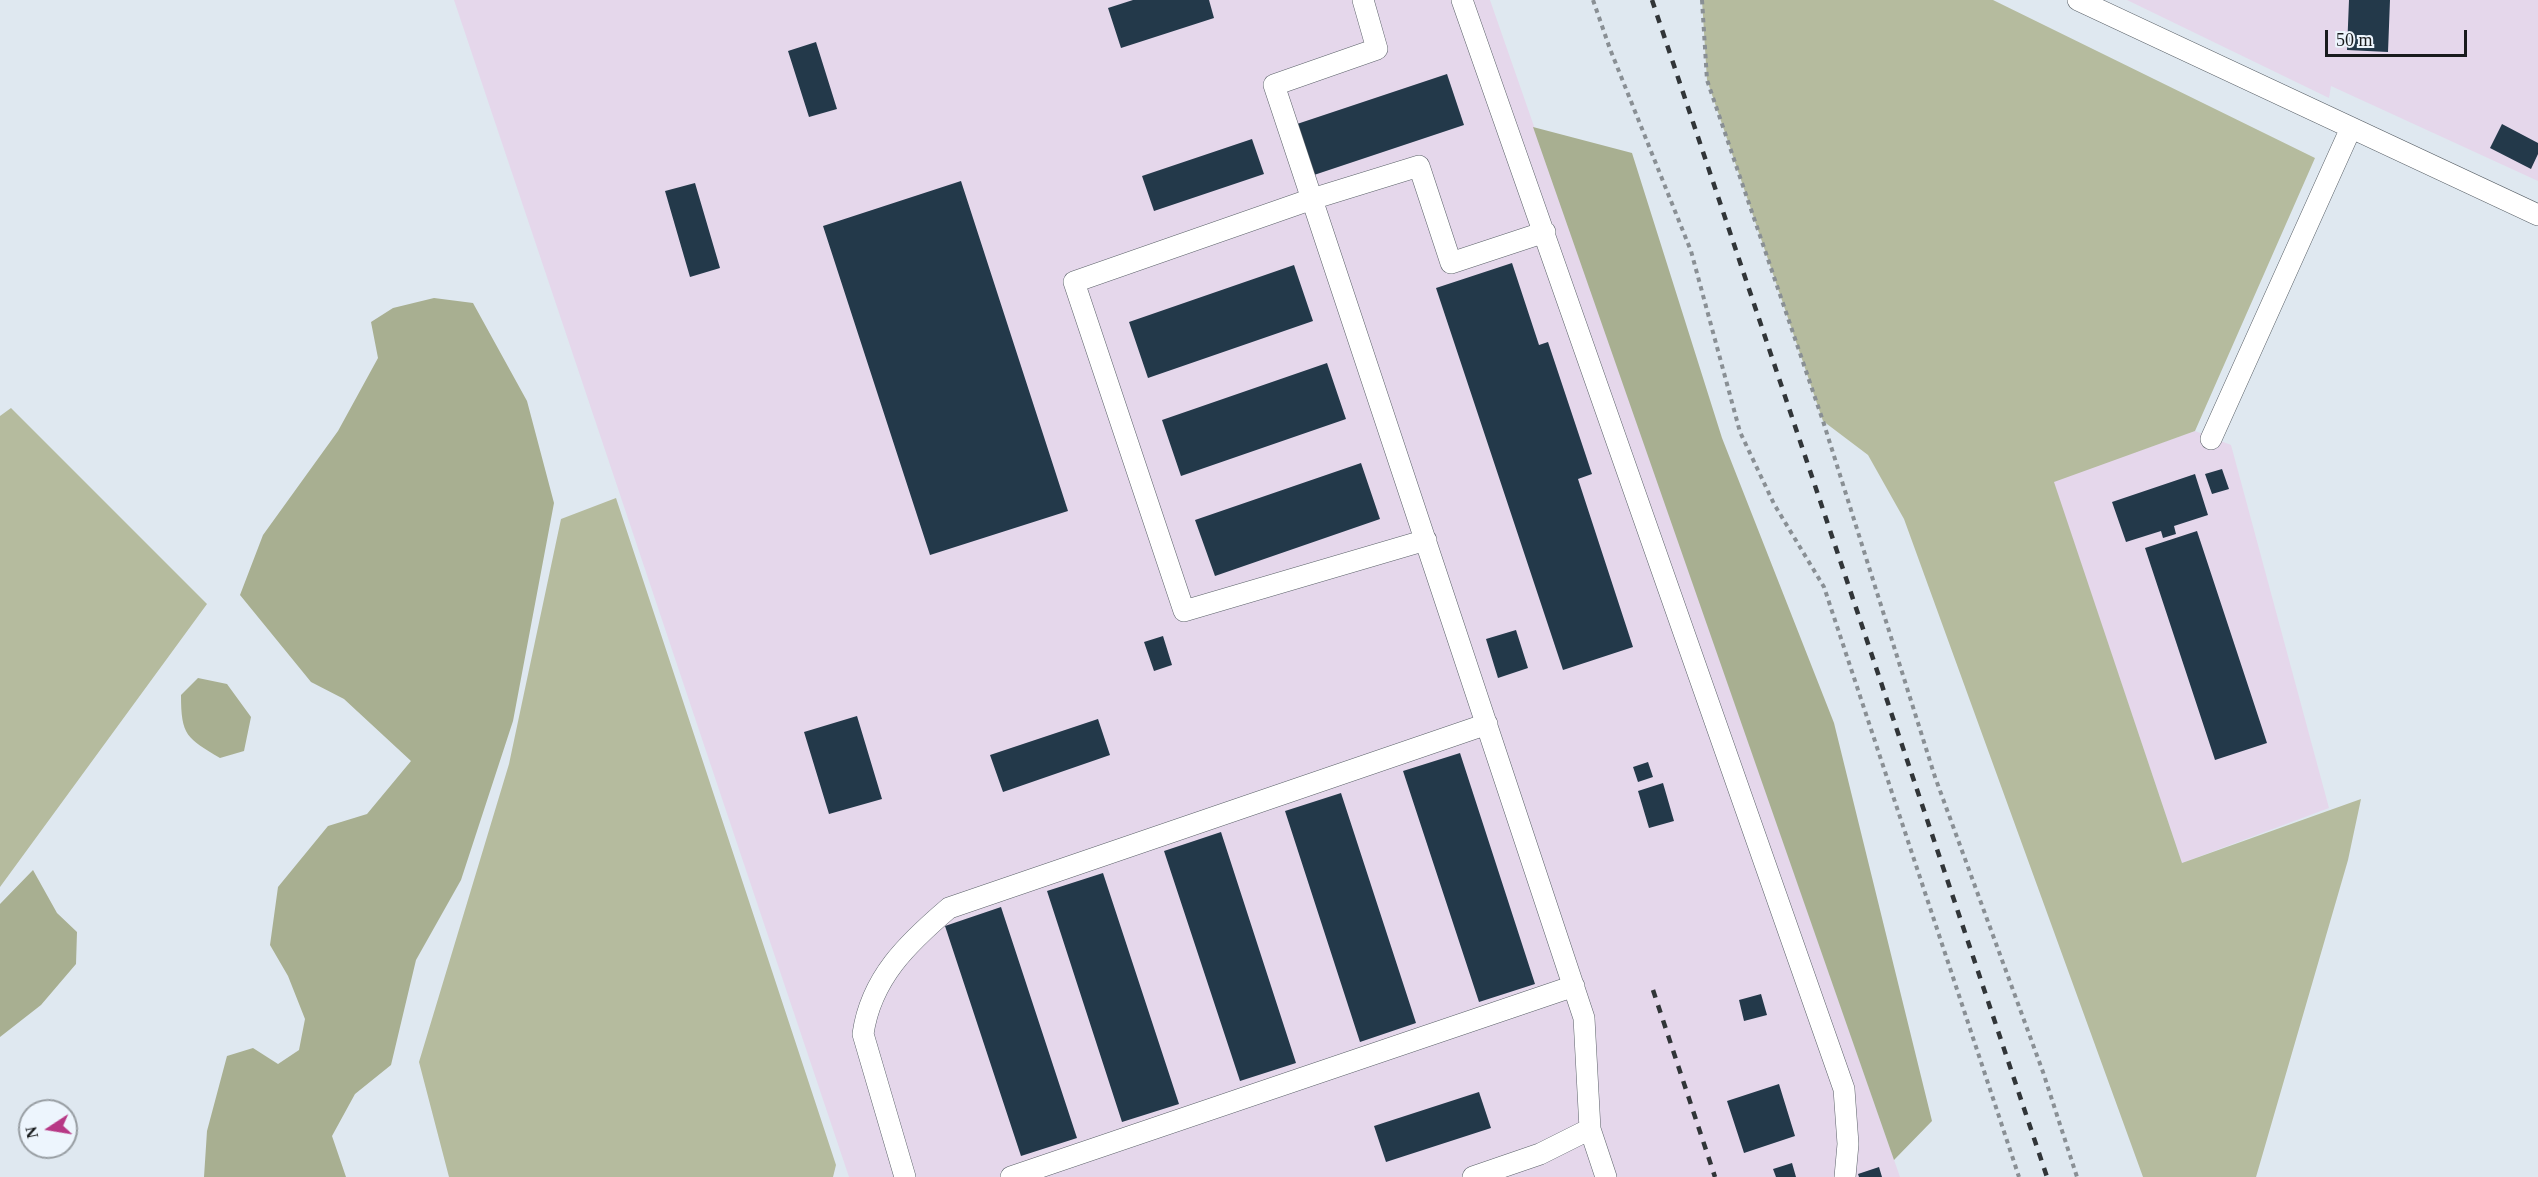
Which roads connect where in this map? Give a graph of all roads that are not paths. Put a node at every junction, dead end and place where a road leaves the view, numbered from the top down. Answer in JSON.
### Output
{"nodes":[{"id":1,"x":1363,"y":0,"type":"edge"},
{"id":2,"x":1462,"y":0,"type":"edge"},
{"id":3,"x":2078,"y":0,"type":"edge"},
{"id":4,"x":2351,"y":128,"type":"junction"},
{"id":5,"x":1312,"y":199,"type":"junction"},
{"id":6,"x":2538,"y":215,"type":"edge"},
{"id":7,"x":1545,"y":232,"type":"junction"},
{"id":8,"x":2211,"y":439,"type":"dead end"},
{"id":9,"x":1426,"y":540,"type":"junction"},
{"id":10,"x":1487,"y":724,"type":"junction"},
{"id":11,"x":1574,"y":986,"type":"junction"},
{"id":12,"x":1590,"y":1130,"type":"junction"},
{"id":13,"x":905,"y":1177,"type":"edge"},
{"id":14,"x":1011,"y":1177,"type":"edge"},
{"id":15,"x":1473,"y":1177,"type":"edge"},
{"id":16,"x":1606,"y":1177,"type":"edge"},
{"id":17,"x":1845,"y":1177,"type":"edge"}],
"edges":[{"from":1,"to":5,"type":"street"},
{"from":2,"to":7,"type":"street"},
{"from":3,"to":4,"type":"street"},
{"from":4,"to":6,"type":"street"},
{"from":4,"to":8,"type":"street"},
{"from":5,"to":7,"type":"street"},
{"from":5,"to":9,"type":"street"},
{"from":5,"to":9,"type":"street"},
{"from":7,"to":17,"type":"street"},
{"from":9,"to":10,"type":"street"},
{"from":10,"to":11,"type":"street"},
{"from":10,"to":13,"type":"street"},
{"from":11,"to":12,"type":"street"},
{"from":11,"to":14,"type":"street"},
{"from":12,"to":15,"type":"street"},
{"from":12,"to":16,"type":"street"}]}
